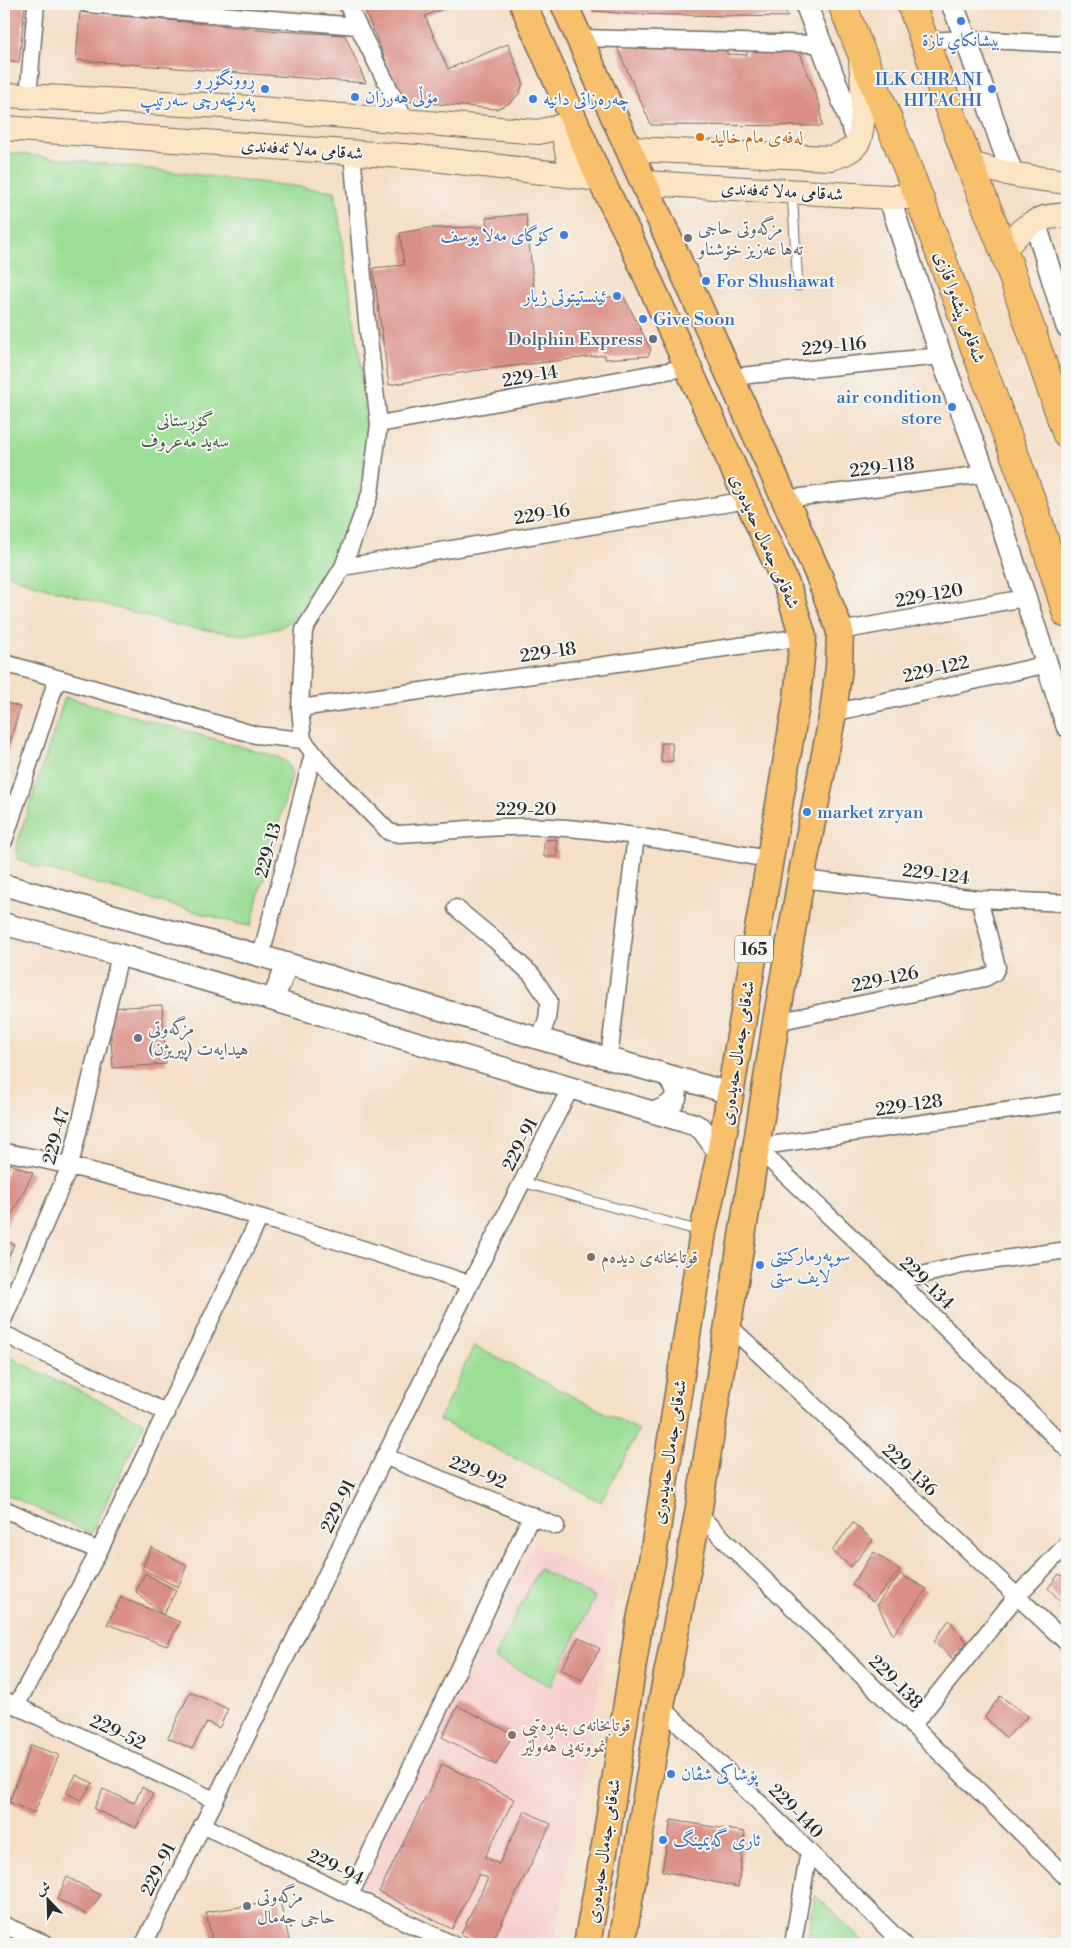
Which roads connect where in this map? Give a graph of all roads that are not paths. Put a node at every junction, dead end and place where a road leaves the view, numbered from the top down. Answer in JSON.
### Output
{"nodes":[{"id":1,"x":36,"y":4,"type":"edge"},
{"id":2,"x":88,"y":4,"type":"edge"},
{"id":3,"x":347,"y":4,"type":"edge"},
{"id":4,"x":523,"y":4,"type":"edge"},
{"id":5,"x":564,"y":4,"type":"edge"},
{"id":6,"x":806,"y":4,"type":"edge"},
{"id":7,"x":842,"y":4,"type":"edge"},
{"id":8,"x":911,"y":4,"type":"edge"},
{"id":9,"x":952,"y":4,"type":"edge"},
{"id":10,"x":191,"y":8,"type":"edge"},
{"id":11,"x":357,"y":26,"type":"junction"},
{"id":12,"x":580,"y":38,"type":"junction"},
{"id":13,"x":967,"y":39,"type":"junction"},
{"id":14,"x":925,"y":41,"type":"junction"},
{"id":15,"x":821,"y":44,"type":"junction"},
{"id":16,"x":1067,"y":44,"type":"edge"},
{"id":17,"x":860,"y":53,"type":"junction"},
{"id":18,"x":4,"y":95,"type":"edge"},
{"id":19,"x":28,"y":97,"type":"junction"},
{"id":20,"x":405,"y":120,"type":"junction"},
{"id":21,"x":569,"y":125,"type":"junction"},
{"id":22,"x":4,"y":128,"type":"edge"},
{"id":23,"x":858,"y":141,"type":"junction"},
{"id":24,"x":630,"y":149,"type":"junction"},
{"id":25,"x":665,"y":150,"type":"junction"},
{"id":26,"x":352,"y":152,"type":"junction"},
{"id":27,"x":969,"y":163,"type":"junction"},
{"id":28,"x":572,"y":174,"type":"junction"},
{"id":29,"x":1013,"y":175,"type":"junction"},
{"id":30,"x":600,"y":179,"type":"junction"},
{"id":31,"x":1067,"y":182,"type":"edge"},
{"id":32,"x":654,"y":184,"type":"junction"},
{"id":33,"x":792,"y":191,"type":"junction"},
{"id":34,"x":889,"y":197,"type":"junction"},
{"id":35,"x":919,"y":197,"type":"junction"},
{"id":36,"x":1067,"y":216,"type":"edge"},
{"id":37,"x":1035,"y":222,"type":"junction"},
{"id":38,"x":1004,"y":251,"type":"junction"},
{"id":39,"x":798,"y":286,"type":"dead end"},
{"id":40,"x":1067,"y":327,"type":"edge"},
{"id":41,"x":941,"y":356,"type":"junction"},
{"id":42,"x":689,"y":368,"type":"junction"},
{"id":43,"x":730,"y":377,"type":"junction"},
{"id":44,"x":379,"y":424,"type":"junction"},
{"id":45,"x":755,"y":433,"type":"junction"},
{"id":46,"x":1067,"y":435,"type":"edge"},
{"id":47,"x":723,"y":446,"type":"junction"},
{"id":48,"x":985,"y":474,"type":"junction"},
{"id":49,"x":785,"y":499,"type":"junction"},
{"id":50,"x":748,"y":500,"type":"junction"},
{"id":51,"x":343,"y":567,"type":"junction"},
{"id":52,"x":1025,"y":598,"type":"junction"},
{"id":53,"x":1067,"y":614,"type":"edge"},
{"id":54,"x":840,"y":631,"type":"junction"},
{"id":55,"x":803,"y":637,"type":"junction"},
{"id":56,"x":4,"y":664,"type":"edge"},
{"id":57,"x":1048,"y":664,"type":"junction"},
{"id":58,"x":57,"y":678,"type":"junction"},
{"id":59,"x":300,"y":708,"type":"junction"},
{"id":60,"x":833,"y":713,"type":"junction"},
{"id":61,"x":1067,"y":726,"type":"edge"},
{"id":62,"x":303,"y":740,"type":"junction"},
{"id":63,"x":313,"y":754,"type":"junction"},
{"id":64,"x":636,"y":836,"type":"junction"},
{"id":65,"x":4,"y":841,"type":"edge"},
{"id":66,"x":768,"y":860,"type":"junction"},
{"id":67,"x":801,"y":879,"type":"junction"},
{"id":68,"x":4,"y":885,"type":"edge"},
{"id":69,"x":979,"y":899,"type":"junction"},
{"id":70,"x":1067,"y":903,"type":"edge"},
{"id":71,"x":456,"y":908,"type":"dead end"},
{"id":72,"x":4,"y":924,"type":"edge"},
{"id":73,"x":120,"y":955,"type":"junction"},
{"id":74,"x":261,"y":956,"type":"junction"},
{"id":75,"x":287,"y":964,"type":"junction"},
{"id":76,"x":273,"y":1000,"type":"junction"},
{"id":77,"x":776,"y":1022,"type":"junction"},
{"id":78,"x":540,"y":1039,"type":"junction"},
{"id":79,"x":609,"y":1058,"type":"junction"},
{"id":80,"x":667,"y":1076,"type":"junction"},
{"id":81,"x":571,"y":1087,"type":"junction"},
{"id":82,"x":730,"y":1093,"type":"junction"},
{"id":83,"x":1067,"y":1102,"type":"edge"},
{"id":84,"x":656,"y":1112,"type":"junction"},
{"id":85,"x":756,"y":1147,"type":"junction"},
{"id":86,"x":4,"y":1152,"type":"edge"},
{"id":87,"x":720,"y":1154,"type":"junction"},
{"id":88,"x":70,"y":1166,"type":"junction"},
{"id":89,"x":522,"y":1182,"type":"junction"},
{"id":90,"x":260,"y":1217,"type":"junction"},
{"id":91,"x":703,"y":1232,"type":"junction"},
{"id":92,"x":1067,"y":1250,"type":"edge"},
{"id":93,"x":898,"y":1281,"type":"junction"},
{"id":94,"x":470,"y":1284,"type":"junction"},
{"id":95,"x":4,"y":1318,"type":"edge"},
{"id":96,"x":727,"y":1324,"type":"junction"},
{"id":97,"x":4,"y":1334,"type":"edge"},
{"id":98,"x":167,"y":1413,"type":"junction"},
{"id":99,"x":1067,"y":1449,"type":"edge"},
{"id":100,"x":384,"y":1456,"type":"junction"},
{"id":101,"x":4,"y":1509,"type":"edge"},
{"id":102,"x":698,"y":1514,"type":"junction"},
{"id":103,"x":532,"y":1515,"type":"junction"},
{"id":104,"x":556,"y":1526,"type":"dead end"},
{"id":105,"x":1067,"y":1544,"type":"edge"},
{"id":106,"x":99,"y":1551,"type":"junction"},
{"id":107,"x":1016,"y":1597,"type":"junction"},
{"id":108,"x":1067,"y":1643,"type":"edge"},
{"id":109,"x":10,"y":1703,"type":"edge"},
{"id":110,"x":661,"y":1706,"type":"junction"},
{"id":111,"x":912,"y":1726,"type":"junction"},
{"id":112,"x":214,"y":1800,"type":"junction"},
{"id":113,"x":202,"y":1825,"type":"junction"},
{"id":114,"x":809,"y":1851,"type":"junction"},
{"id":115,"x":1067,"y":1878,"type":"edge"},
{"id":116,"x":350,"y":1896,"type":"junction"},
{"id":117,"x":4,"y":1924,"type":"edge"},
{"id":118,"x":46,"y":1944,"type":"edge"},
{"id":119,"x":144,"y":1944,"type":"edge"},
{"id":120,"x":452,"y":1944,"type":"edge"},
{"id":121,"x":588,"y":1944,"type":"edge"},
{"id":122,"x":622,"y":1944,"type":"edge"},
{"id":123,"x":793,"y":1944,"type":"edge"},
{"id":124,"x":903,"y":1944,"type":"edge"}],
"edges":[{"from":1,"to":19,"type":"street"},
{"from":2,"to":10,"type":"street"},
{"from":3,"to":11,"type":"street"},
{"from":4,"to":21,"type":"main road","name":"شەقامی جەمال حەیدەری","number":"165"},
{"from":5,"to":12,"type":"main road","name":"شەقامی جەمال حەیدەری","number":"165"},
{"from":6,"to":15,"type":"street"},
{"from":7,"to":17,"type":"highway","name":"شەقامی پێشەوا قازی"},
{"from":8,"to":14,"type":"highway"},
{"from":9,"to":13,"type":"street"},
{"from":10,"to":11,"type":"street"},
{"from":11,"to":20,"type":"street"},
{"from":12,"to":15,"type":"street"},
{"from":12,"to":24,"type":"main road","name":"شەقامی جەمال حەیدەری","number":"165"},
{"from":13,"to":14,"type":"street"},
{"from":13,"to":16,"type":"street"},
{"from":13,"to":29,"type":"street"},
{"from":14,"to":27,"type":"highway"},
{"from":15,"to":23,"type":"street"},
{"from":17,"to":23,"type":"main road"},
{"from":17,"to":35,"type":"highway","name":"شەقامی پێشەوا قازی"},
{"from":18,"to":19,"type":"main road","name":"شەقامی مەلا ئەفەندی"},
{"from":19,"to":20,"type":"main road","name":"شەقامی مەلا ئەفەندی"},
{"from":20,"to":21,"type":"main road","name":"شەقامی مەلا ئەفەندی"},
{"from":21,"to":28,"type":"main road"},
{"from":21,"to":30,"type":"main road","name":"شەقامی جەمال حەیدەری","number":"165"},
{"from":22,"to":26,"type":"main road","name":"شەقامی مەلا ئەفەندی"},
{"from":23,"to":25,"type":"main road","name":"شەقامی مەلا ئەفەندی"},
{"from":24,"to":25,"type":"main road","name":"شەقامی مەلا ئەفەندی"},
{"from":24,"to":32,"type":"main road","name":"شەقامی جەمال حەیدەری","number":"165"},
{"from":25,"to":32,"type":"main road"},
{"from":26,"to":28,"type":"main road","name":"شەقامی مەلا ئەفەندی"},
{"from":26,"to":44,"type":"street"},
{"from":27,"to":29,"type":"main road"},
{"from":27,"to":38,"type":"highway"},
{"from":28,"to":30,"type":"main road","name":"شەقامی مەلا ئەفەندی"},
{"from":29,"to":31,"type":"main road"},
{"from":30,"to":42,"type":"main road","name":"شەقامی جەمال حەیدەری","number":"165"},
{"from":32,"to":33,"type":"main road","name":"شەقامی مەلا ئەفەندی"},
{"from":32,"to":43,"type":"main road","name":"شەقامی جەمال حەیدەری","number":"165"},
{"from":33,"to":34,"type":"main road","name":"شەقامی مەلا ئەفەندی"},
{"from":33,"to":39,"type":"lane"},
{"from":34,"to":35,"type":"main road","name":"شەقامی مەلا ئەفەندی"},
{"from":34,"to":41,"type":"street"},
{"from":35,"to":53,"type":"highway","name":"شەقامی پێشەوا قازی"},
{"from":36,"to":37,"type":"main road"},
{"from":37,"to":38,"type":"main road"},
{"from":37,"to":40,"type":"street"},
{"from":38,"to":46,"type":"highway"},
{"from":41,"to":43,"type":"street","name":"229-116"},
{"from":41,"to":48,"type":"street"},
{"from":42,"to":44,"type":"street","name":"229-14"},
{"from":42,"to":47,"type":"main road","name":"شەقامی جەمال حەیدەری","number":"165"},
{"from":43,"to":45,"type":"main road","name":"شەقامی جەمال حەیدەری","number":"165"},
{"from":44,"to":51,"type":"street"},
{"from":45,"to":47,"type":"main road"},
{"from":45,"to":49,"type":"main road","name":"شەقامی جەمال حەیدەری","number":"165"},
{"from":47,"to":50,"type":"main road","name":"شەقامی جەمال حەیدەری","number":"165"},
{"from":48,"to":49,"type":"street","name":"229-118"},
{"from":48,"to":52,"type":"street"},
{"from":49,"to":54,"type":"main road","name":"شەقامی جەمال حەیدەری","number":"165"},
{"from":50,"to":51,"type":"street","name":"229-16"},
{"from":50,"to":55,"type":"main road","name":"شەقامی جەمال حەیدەری","number":"165"},
{"from":51,"to":59,"type":"street"},
{"from":52,"to":54,"type":"street","name":"229-120"},
{"from":52,"to":57,"type":"street"},
{"from":54,"to":60,"type":"main road","name":"شەقامی جەمال حەیدەری","number":"165"},
{"from":55,"to":59,"type":"street","name":"229-18"},
{"from":55,"to":66,"type":"main road","name":"شەقامی جەمال حەیدەری","number":"165"},
{"from":56,"to":58,"type":"street"},
{"from":57,"to":60,"type":"street","name":"229-122"},
{"from":57,"to":61,"type":"street"},
{"from":58,"to":62,"type":"street"},
{"from":58,"to":65,"type":"street"},
{"from":59,"to":62,"type":"street"},
{"from":60,"to":67,"type":"main road","name":"شەقامی جەمال حەیدەری","number":"165"},
{"from":62,"to":63,"type":"street","name":"229-20"},
{"from":63,"to":64,"type":"street","name":"229-20"},
{"from":63,"to":74,"type":"street","name":"229-13"},
{"from":64,"to":66,"type":"street","name":"229-20"},
{"from":64,"to":79,"type":"street"},
{"from":66,"to":82,"type":"main road","name":"شەقامی جەمال حەیدەری","number":"165"},
{"from":67,"to":69,"type":"street","name":"229-124"},
{"from":67,"to":77,"type":"main road","name":"شەقامی جەمال حەیدەری","number":"165"},
{"from":68,"to":74,"type":"street"},
{"from":69,"to":70,"type":"street","name":"229-124"},
{"from":69,"to":77,"type":"street","name":"229-126"},
{"from":71,"to":78,"type":"street"},
{"from":72,"to":73,"type":"street"},
{"from":73,"to":76,"type":"street"},
{"from":73,"to":88,"type":"street","name":"229-47"},
{"from":74,"to":75,"type":"street"},
{"from":75,"to":76,"type":"street"},
{"from":75,"to":78,"type":"street"},
{"from":76,"to":81,"type":"street"},
{"from":77,"to":85,"type":"main road","name":"شەقامی جەمال حەیدەری","number":"165"},
{"from":78,"to":79,"type":"street"},
{"from":79,"to":80,"type":"street"},
{"from":80,"to":82,"type":"street"},
{"from":80,"to":84,"type":"street"},
{"from":81,"to":84,"type":"street"},
{"from":81,"to":89,"type":"street","name":"229-91"},
{"from":82,"to":87,"type":"main road","name":"شەقامی جەمال حەیدەری","number":"165"},
{"from":83,"to":85,"type":"street","name":"229-128"},
{"from":84,"to":87,"type":"street"},
{"from":85,"to":93,"type":"street","name":"229-134"},
{"from":85,"to":96,"type":"main road","name":"شەقامی جەمال حەیدەری","number":"165"},
{"from":86,"to":88,"type":"street"},
{"from":87,"to":91,"type":"main road","name":"شەقامی جەمال حەیدەری","number":"165"},
{"from":88,"to":90,"type":"street"},
{"from":88,"to":95,"type":"street","name":"229-47"},
{"from":89,"to":91,"type":"lane"},
{"from":89,"to":94,"type":"street","name":"229-91"},
{"from":90,"to":94,"type":"street"},
{"from":90,"to":98,"type":"street"},
{"from":91,"to":121,"type":"main road","name":"شەقامی جەمال حەیدەری","number":"165"},
{"from":92,"to":93,"type":"street"},
{"from":93,"to":99,"type":"street","name":"229-134"},
{"from":94,"to":100,"type":"street","name":"229-91"},
{"from":96,"to":102,"type":"main road","name":"شەقامی جەمال حەیدەری","number":"165"},
{"from":96,"to":107,"type":"street","name":"229-136"},
{"from":97,"to":98,"type":"street"},
{"from":98,"to":106,"type":"street"},
{"from":100,"to":103,"type":"street","name":"229-92"},
{"from":100,"to":112,"type":"street","name":"229-91"},
{"from":101,"to":106,"type":"street"},
{"from":102,"to":110,"type":"main road","name":"شەقامی جەمال حەیدەری","number":"165"},
{"from":102,"to":111,"type":"street","name":"229-138"},
{"from":103,"to":104,"type":"street","name":"229-92"},
{"from":103,"to":116,"type":"street"},
{"from":105,"to":107,"type":"street"},
{"from":106,"to":109,"type":"street"},
{"from":107,"to":108,"type":"street","name":"229-136"},
{"from":107,"to":111,"type":"street"},
{"from":109,"to":112,"type":"street","name":"229-52"},
{"from":110,"to":114,"type":"street","name":"229-140"},
{"from":110,"to":122,"type":"main road","name":"شەقامی جەمال حەیدەری","number":"165"},
{"from":111,"to":115,"type":"street","name":"229-138"},
{"from":112,"to":113,"type":"street","name":"229-91"},
{"from":113,"to":116,"type":"street","name":"229-94"},
{"from":113,"to":119,"type":"street","name":"229-91"},
{"from":114,"to":123,"type":"street"},
{"from":114,"to":124,"type":"street","name":"229-140"},
{"from":116,"to":120,"type":"street","name":"229-94"},
{"from":117,"to":118,"type":"street"}]}
